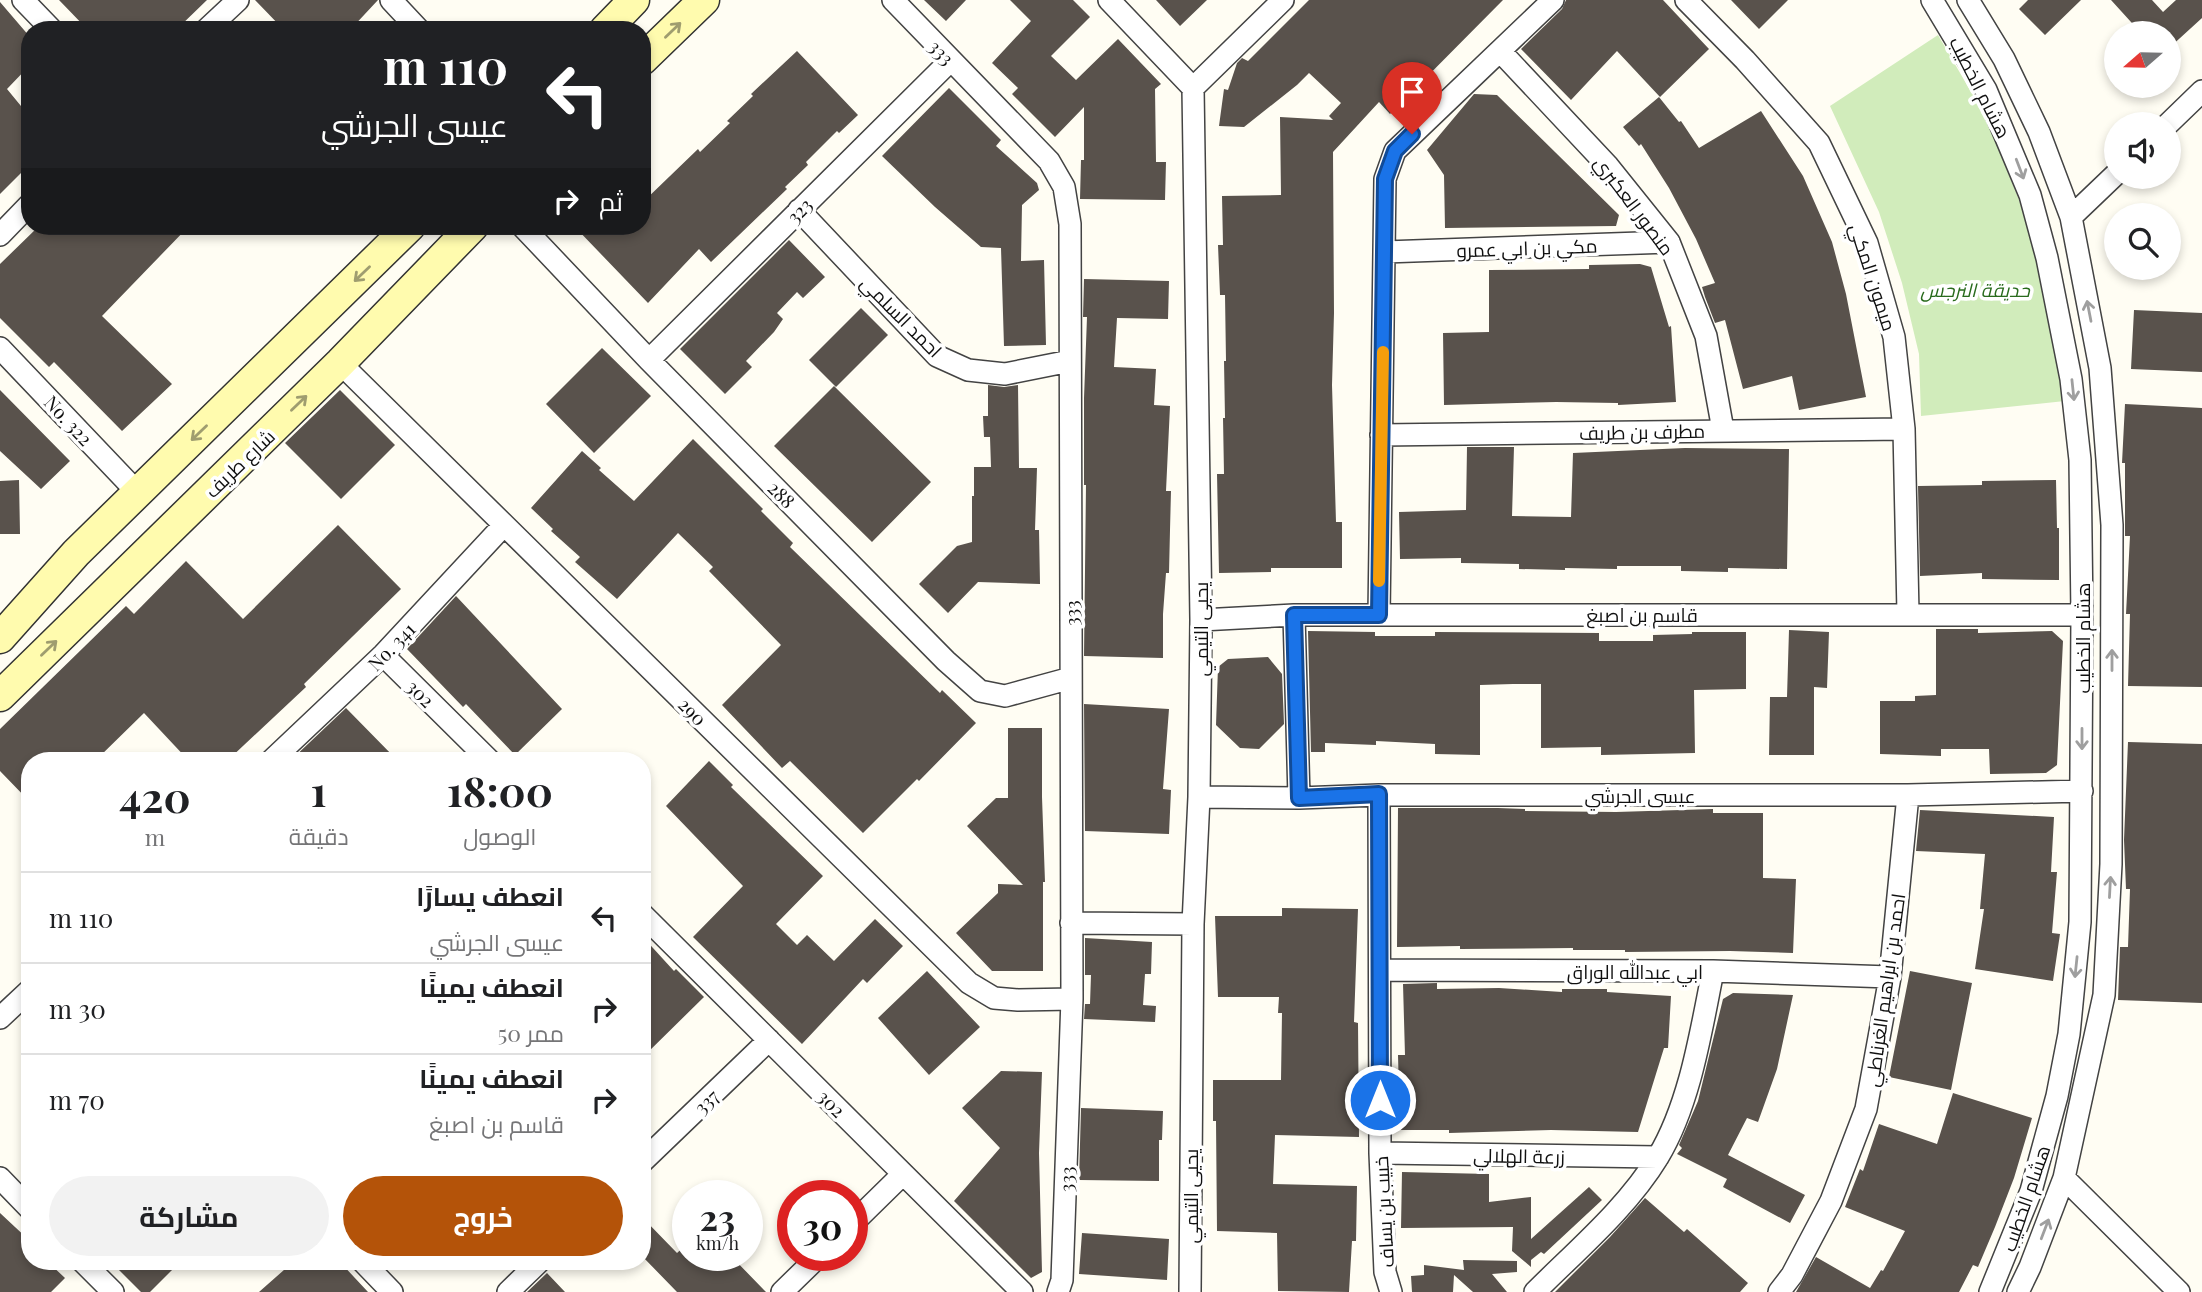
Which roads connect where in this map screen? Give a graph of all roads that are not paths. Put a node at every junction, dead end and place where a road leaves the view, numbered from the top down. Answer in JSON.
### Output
{"nodes":[{"id":1,"x":23,"y":0,"type":"edge"},
{"id":2,"x":237,"y":0,"type":"edge"},
{"id":3,"x":390,"y":0,"type":"edge"},
{"id":4,"x":634,"y":0,"type":"edge"},
{"id":5,"x":704,"y":0,"type":"edge"},
{"id":6,"x":893,"y":0,"type":"edge"},
{"id":7,"x":1109,"y":0,"type":"edge"},
{"id":8,"x":1283,"y":0,"type":"edge"},
{"id":9,"x":1553,"y":0,"type":"edge"},
{"id":10,"x":1686,"y":0,"type":"edge"},
{"id":11,"x":1933,"y":0,"type":"edge"},
{"id":12,"x":1968,"y":0,"type":"edge"},
{"id":13,"x":43,"y":21,"type":"edge"},
{"id":14,"x":215,"y":21,"type":"edge"},
{"id":15,"x":410,"y":21,"type":"edge"},
{"id":16,"x":614,"y":21,"type":"edge"},
{"id":17,"x":651,"y":51,"type":"edge"},
{"id":18,"x":1500,"y":51,"type":"junction"},
{"id":19,"x":950,"y":61,"type":"junction"},
{"id":20,"x":1193,"y":88,"type":"junction"},
{"id":21,"x":2202,"y":91,"type":"edge"},
{"id":22,"x":2180,"y":112,"type":"edge"},
{"id":23,"x":2104,"y":185,"type":"edge"},
{"id":24,"x":799,"y":210,"type":"junction"},
{"id":25,"x":21,"y":213,"type":"edge"},
{"id":26,"x":2071,"y":217,"type":"junction"},
{"id":27,"x":0,"y":235,"type":"edge"},
{"id":28,"x":401,"y":235,"type":"edge"},
{"id":29,"x":464,"y":235,"type":"edge"},
{"id":30,"x":531,"y":235,"type":"edge"},
{"id":31,"x":1669,"y":243,"type":"junction"},
{"id":32,"x":1385,"y":252,"type":"junction"},
{"id":33,"x":0,"y":348,"type":"edge"},
{"id":34,"x":649,"y":360,"type":"junction"},
{"id":35,"x":1070,"y":361,"type":"junction"},
{"id":36,"x":340,"y":363,"type":"junction"},
{"id":37,"x":1904,"y":429,"type":"junction"},
{"id":38,"x":1723,"y":430,"type":"junction"},
{"id":39,"x":1381,"y":435,"type":"junction"},
{"id":40,"x":138,"y":493,"type":"junction"},
{"id":41,"x":504,"y":525,"type":"junction"},
{"id":42,"x":1908,"y":613,"type":"junction"},
{"id":43,"x":1294,"y":615,"type":"junction"},
{"id":44,"x":1379,"y":615,"type":"junction"},
{"id":45,"x":2082,"y":615,"type":"junction"},
{"id":46,"x":1201,"y":620,"type":"junction"},
{"id":47,"x":0,"y":638,"type":"edge"},
{"id":48,"x":383,"y":655,"type":"junction"},
{"id":49,"x":1071,"y":678,"type":"junction"},
{"id":50,"x":0,"y":696,"type":"edge"},
{"id":51,"x":281,"y":752,"type":"edge"},
{"id":52,"x":480,"y":752,"type":"edge"},
{"id":53,"x":2082,"y":791,"type":"junction"},
{"id":54,"x":1379,"y":794,"type":"junction"},
{"id":55,"x":1908,"y":794,"type":"junction"},
{"id":56,"x":1199,"y":797,"type":"junction"},
{"id":57,"x":1299,"y":798,"type":"junction"},
{"id":58,"x":651,"y":923,"type":"edge"},
{"id":59,"x":1072,"y":923,"type":"junction"},
{"id":60,"x":1193,"y":924,"type":"junction"},
{"id":61,"x":1380,"y":970,"type":"junction"},
{"id":62,"x":1713,"y":971,"type":"junction"},
{"id":63,"x":1890,"y":977,"type":"junction"},
{"id":64,"x":21,"y":998,"type":"edge"},
{"id":65,"x":1072,"y":999,"type":"junction"},
{"id":66,"x":0,"y":1018,"type":"edge"},
{"id":67,"x":769,"y":1040,"type":"junction"},
{"id":68,"x":651,"y":1153,"type":"edge"},
{"id":69,"x":1380,"y":1153,"type":"junction"},
{"id":70,"x":1658,"y":1157,"type":"junction"},
{"id":71,"x":904,"y":1174,"type":"junction"},
{"id":72,"x":0,"y":1178,"type":"edge"},
{"id":73,"x":2064,"y":1178,"type":"junction"},
{"id":74,"x":21,"y":1200,"type":"edge"},
{"id":75,"x":868,"y":1209,"type":"edge"},
{"id":76,"x":91,"y":1270,"type":"edge"},
{"id":77,"x":371,"y":1270,"type":"edge"},
{"id":78,"x":531,"y":1270,"type":"edge"},
{"id":79,"x":804,"y":1271,"type":"edge"},
{"id":80,"x":113,"y":1292,"type":"edge"},
{"id":81,"x":392,"y":1292,"type":"edge"},
{"id":82,"x":508,"y":1292,"type":"edge"},
{"id":83,"x":782,"y":1292,"type":"edge"},
{"id":84,"x":1022,"y":1292,"type":"edge"},
{"id":85,"x":1058,"y":1292,"type":"edge"},
{"id":86,"x":1190,"y":1292,"type":"edge"},
{"id":87,"x":1391,"y":1292,"type":"edge"},
{"id":88,"x":1535,"y":1292,"type":"edge"},
{"id":89,"x":1779,"y":1292,"type":"edge"},
{"id":90,"x":1990,"y":1292,"type":"edge"},
{"id":91,"x":2018,"y":1292,"type":"edge"},
{"id":92,"x":2179,"y":1292,"type":"edge"}],
"edges":[{"from":1,"to":13,"type":"street"},
{"from":2,"to":14,"type":"street"},
{"from":3,"to":15,"type":"street"},
{"from":4,"to":16,"type":"street"},
{"from":17,"to":5,"type":"street","one_way":true},
{"from":6,"to":19,"type":"street","name":"333"},
{"from":7,"to":20,"type":"street"},
{"from":8,"to":20,"type":"street"},
{"from":9,"to":18,"type":"street"},
{"from":10,"to":37,"type":"street","name":"ميمون المكي"},
{"from":11,"to":45,"type":"street","name":"هشام الخطيب","one_way":true},
{"from":12,"to":26,"type":"street","name":"هشام الخطيب"},
{"from":18,"to":31,"type":"street","name":"منصور العكبري"},
{"from":18,"to":32,"type":"street"},
{"from":19,"to":24,"type":"street","name":"323"},
{"from":19,"to":35,"type":"street","name":"333"},
{"from":20,"to":46,"type":"street","name":"يحيى التيمي"},
{"from":21,"to":22,"type":"street"},
{"from":23,"to":26,"type":"street"},
{"from":24,"to":34,"type":"street","name":"323"},
{"from":24,"to":35,"type":"street","name":"احمد السلمي"},
{"from":25,"to":27,"type":"street"},
{"from":73,"to":26,"type":"street","name":"هشام الخطيب","one_way":true},
{"from":28,"to":40,"type":"street","one_way":true},
{"from":29,"to":36,"type":"street","name":"شارع طريف"},
{"from":30,"to":34,"type":"street","name":"288"},
{"from":31,"to":32,"type":"street","name":"مكي بن ابي عمرو"},
{"from":31,"to":38,"type":"street","name":"منصور العكبري"},
{"from":32,"to":39,"type":"street"},
{"from":33,"to":40,"type":"street","name":"No. 322"},
{"from":34,"to":49,"type":"street","name":"288"},
{"from":35,"to":49,"type":"street","name":"333"},
{"from":36,"to":41,"type":"street","name":"290"},
{"from":50,"to":36,"type":"street","name":"شارع طريف","one_way":true},
{"from":37,"to":38,"type":"street","name":"مطرف بن طريف"},
{"from":37,"to":42,"type":"street","name":"ميمون المكي"},
{"from":38,"to":39,"type":"street","name":"مطرف بن طريف"},
{"from":39,"to":44,"type":"street"},
{"from":40,"to":47,"type":"street"},
{"from":41,"to":48,"type":"street","name":"No. 341"},
{"from":41,"to":65,"type":"street","name":"290"},
{"from":42,"to":44,"type":"street","name":"قاسم بن اصبغ"},
{"from":42,"to":45,"type":"street","name":"قاسم بن اصبغ"},
{"from":43,"to":44,"type":"street","name":"قاسم بن اصبغ"},
{"from":43,"to":46,"type":"street","name":"قاسم بن اصبغ"},
{"from":43,"to":57,"type":"street"},
{"from":45,"to":53,"type":"street","name":"هشام الخطيب","one_way":true},
{"from":46,"to":56,"type":"street","name":"يحيى التيمي"},
{"from":48,"to":51,"type":"street","name":"No. 341"},
{"from":48,"to":52,"type":"street","name":"302"},
{"from":49,"to":59,"type":"street","name":"333"},
{"from":53,"to":55,"type":"street","name":"عيسى الجرشي"},
{"from":53,"to":90,"type":"street","name":"هشام الخطيب","one_way":true},
{"from":54,"to":55,"type":"street","name":"عيسى الجرشي"},
{"from":54,"to":57,"type":"street","name":"عيسى الجرشي"},
{"from":54,"to":61,"type":"street","name":"خبيب بن يساف"},
{"from":55,"to":63,"type":"street","name":"احمد بن ابراهيم الغرناطي"},
{"from":56,"to":57,"type":"street","name":"عيسى الجرشي"},
{"from":56,"to":60,"type":"street","name":"يحيى التيمي"},
{"from":58,"to":67,"type":"street","name":"302"},
{"from":59,"to":60,"type":"street"},
{"from":59,"to":65,"type":"street","name":"333"},
{"from":60,"to":86,"type":"street","name":"يحيى التيمي"},
{"from":61,"to":62,"type":"street","name":"ابي عبدالله الوراق"},
{"from":61,"to":69,"type":"street","name":"خبيب بن يساف"},
{"from":62,"to":63,"type":"street","name":"ابي عبدالله الوراق"},
{"from":62,"to":70,"type":"street"},
{"from":63,"to":89,"type":"street","name":"احمد بن ابراهيم الغرناطي"},
{"from":64,"to":66,"type":"street"},
{"from":65,"to":85,"type":"street","name":"333"},
{"from":67,"to":68,"type":"street","name":"337"},
{"from":67,"to":71,"type":"street","name":"302"},
{"from":69,"to":70,"type":"street","name":"زرعة الهلالي"},
{"from":69,"to":87,"type":"street","name":"خبيب بن يساف"},
{"from":70,"to":88,"type":"street"},
{"from":71,"to":75,"type":"street"},
{"from":71,"to":84,"type":"street","name":"302"},
{"from":72,"to":74,"type":"street"},
{"from":91,"to":73,"type":"street","name":"هشام الخطيب","one_way":true},
{"from":73,"to":92,"type":"street"},
{"from":76,"to":80,"type":"street"},
{"from":77,"to":81,"type":"street"},
{"from":78,"to":82,"type":"street"},
{"from":79,"to":83,"type":"street"}]}
